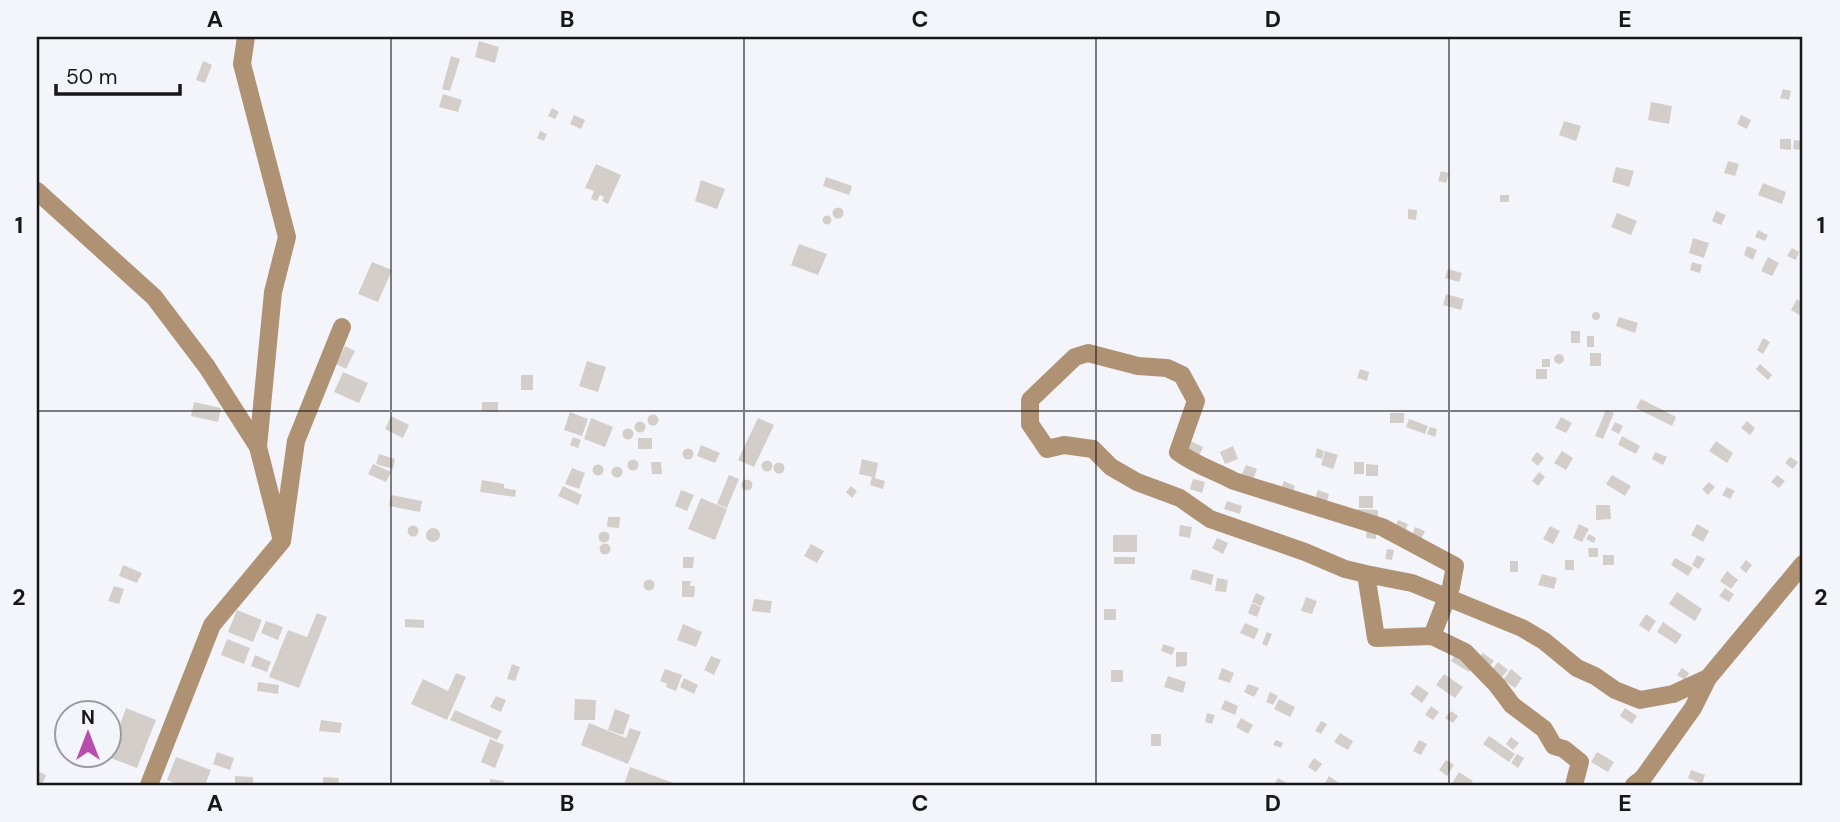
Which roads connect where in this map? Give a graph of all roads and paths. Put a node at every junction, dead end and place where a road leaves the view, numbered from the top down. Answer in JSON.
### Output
{"nodes":[{"id":1,"x":246,"y":37,"type":"edge"},
{"id":2,"x":37,"y":191,"type":"edge"},
{"id":3,"x":342,"y":327,"type":"dead end"},
{"id":4,"x":258,"y":447,"type":"junction"},
{"id":5,"x":282,"y":541,"type":"junction"},
{"id":6,"x":1803,"y":564,"type":"edge"},
{"id":7,"x":1366,"y":574,"type":"junction"},
{"id":8,"x":1446,"y":598,"type":"junction"},
{"id":9,"x":1432,"y":636,"type":"junction"},
{"id":10,"x":1707,"y":678,"type":"junction"},
{"id":11,"x":149,"y":785,"type":"edge"},
{"id":12,"x":1574,"y":785,"type":"edge"},
{"id":13,"x":1634,"y":785,"type":"edge"}],
"edges":[{"from":1,"to":4,"type":"street"},
{"from":2,"to":4,"type":"street"},
{"from":3,"to":5,"type":"street"},
{"from":4,"to":5,"type":"street"},
{"from":5,"to":11,"type":"street"},
{"from":6,"to":10,"type":"street"},
{"from":7,"to":8,"type":"street"},
{"from":7,"to":8,"type":"street"},
{"from":7,"to":9,"type":"street"},
{"from":8,"to":9,"type":"street"},
{"from":8,"to":10,"type":"street"},
{"from":9,"to":12,"type":"street"},
{"from":10,"to":13,"type":"street"}]}
